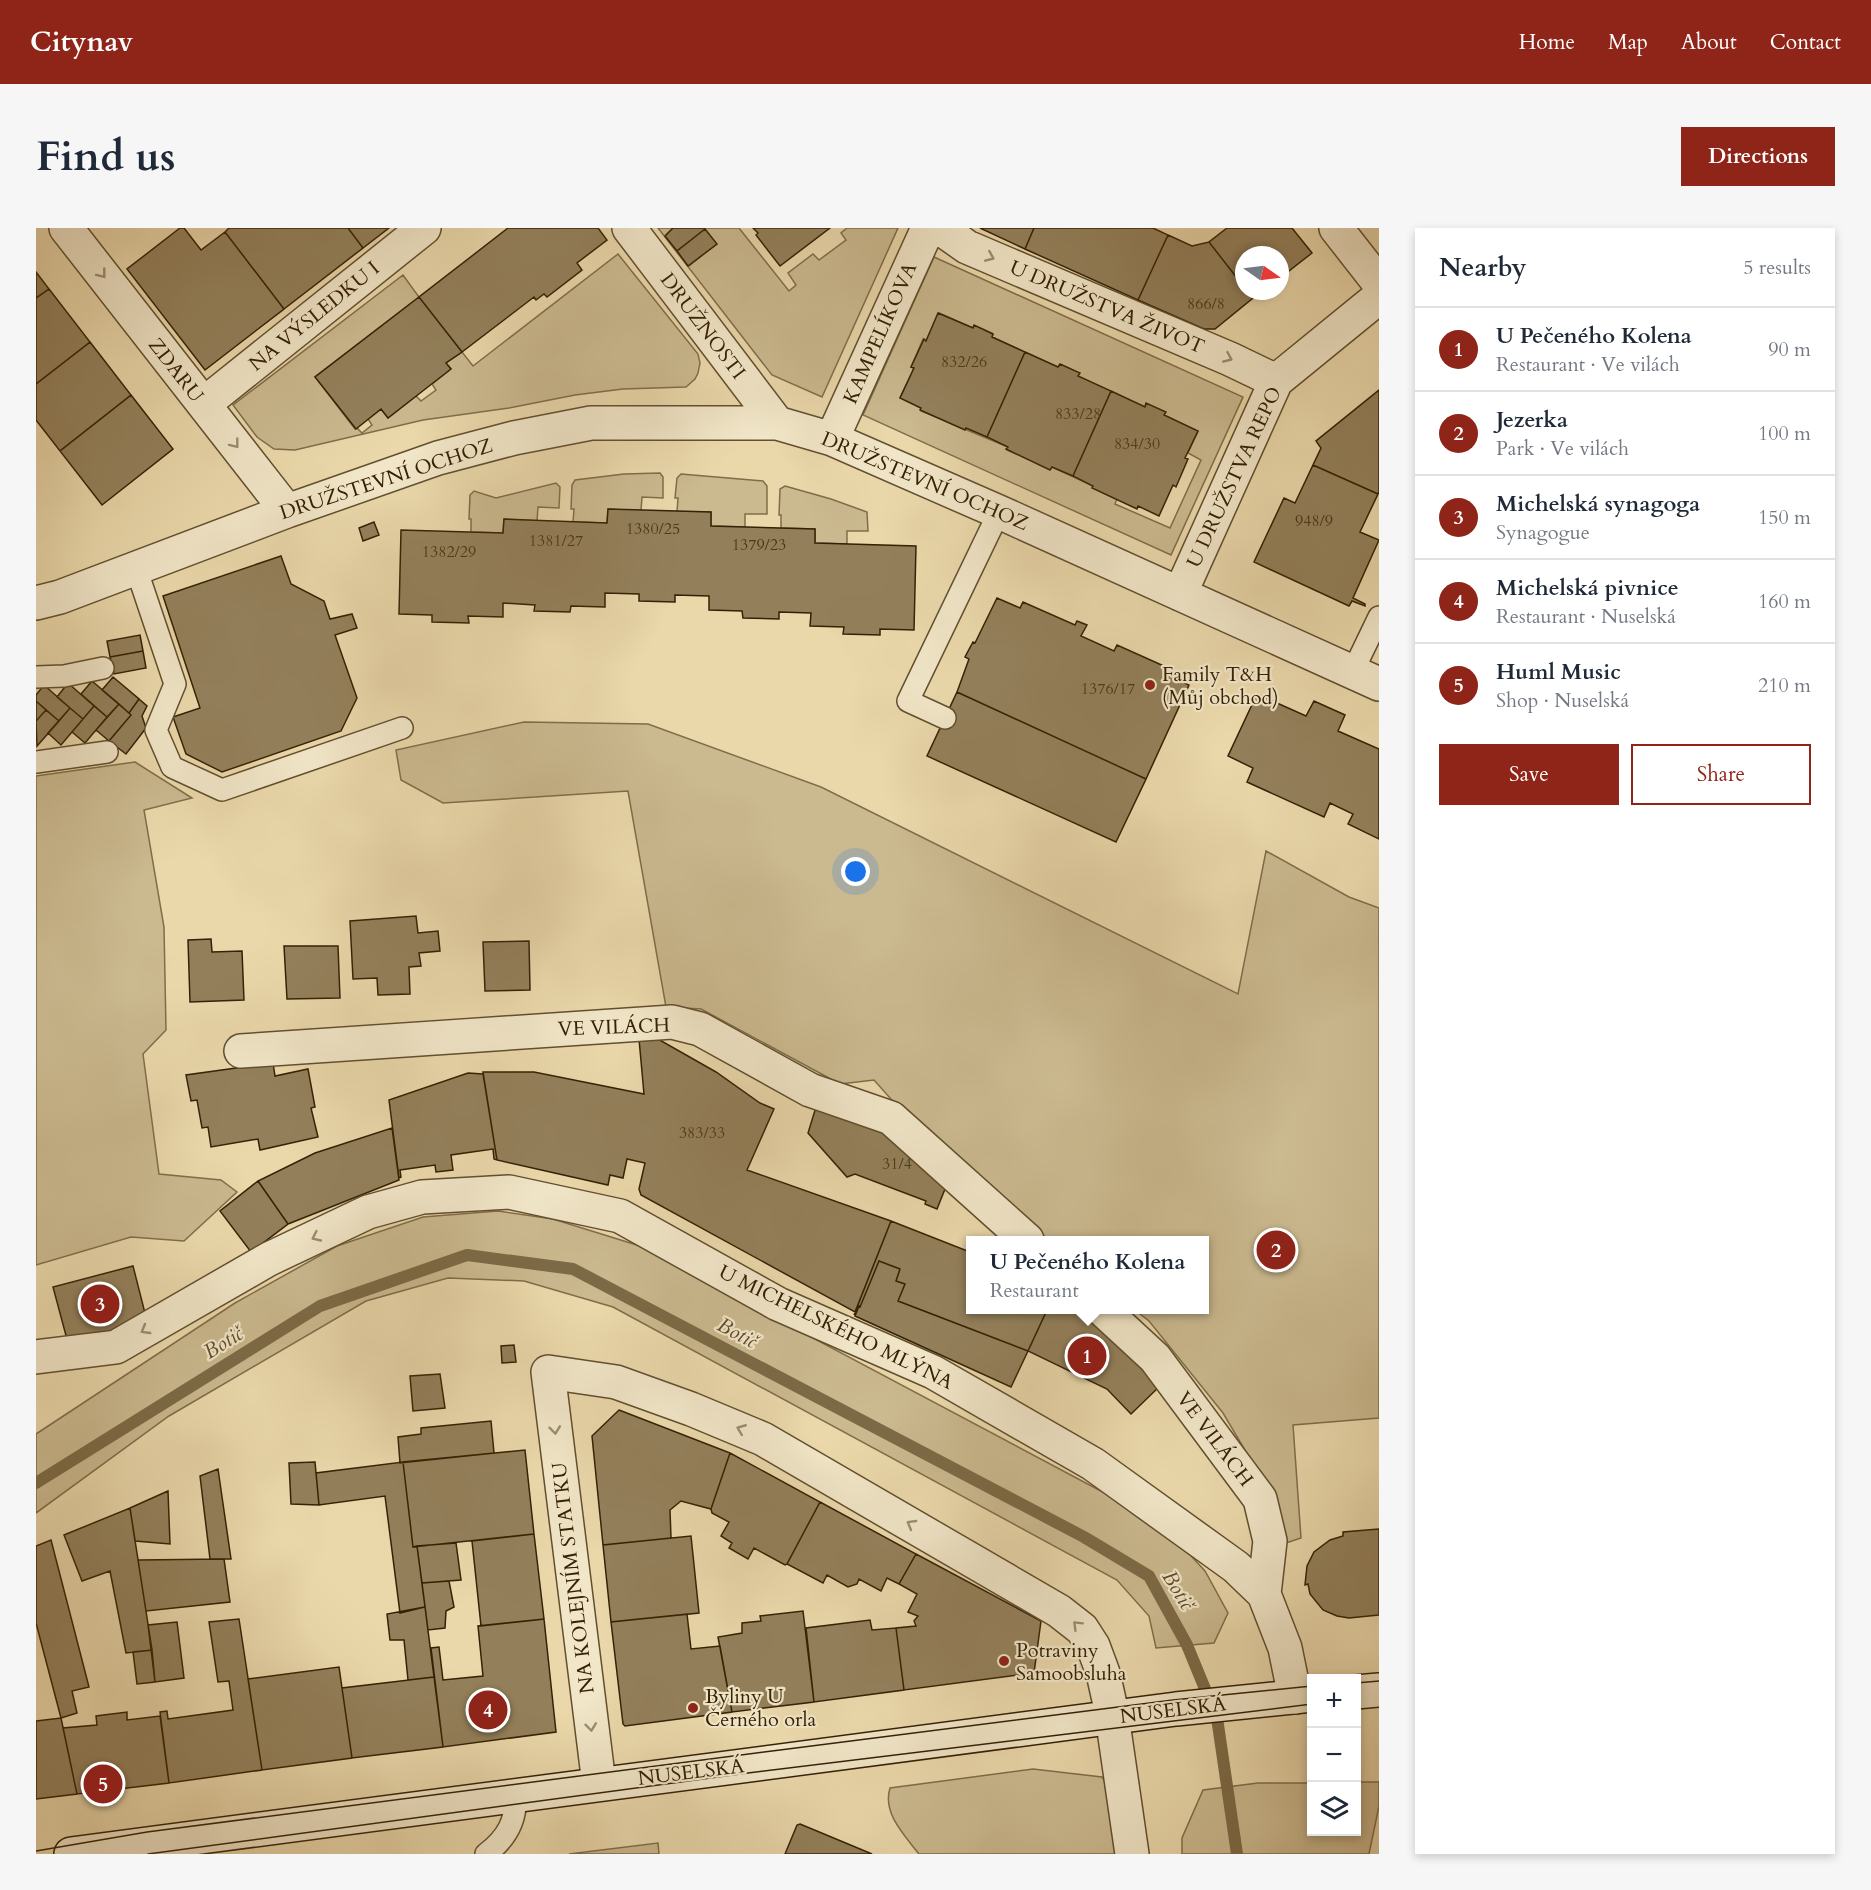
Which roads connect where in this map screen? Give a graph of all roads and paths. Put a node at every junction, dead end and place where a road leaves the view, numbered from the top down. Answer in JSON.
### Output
{"nodes":[{"id":1,"x":66,"y":228,"type":"edge"},
{"id":2,"x":424,"y":228,"type":"edge"},
{"id":3,"x":629,"y":228,"type":"edge"},
{"id":4,"x":928,"y":228,"type":"edge"},
{"id":5,"x":940,"y":228,"type":"edge"},
{"id":6,"x":1336,"y":228,"type":"edge"},
{"id":7,"x":1379,"y":284,"type":"edge"},
{"id":8,"x":1379,"y":297,"type":"edge"},
{"id":9,"x":1276,"y":381,"type":"junction"},
{"id":10,"x":204,"y":404,"type":"junction"},
{"id":11,"x":777,"y":423,"type":"junction"},
{"id":12,"x":832,"y":439,"type":"junction"},
{"id":13,"x":286,"y":511,"type":"junction"},
{"id":14,"x":999,"y":512,"type":"junction"},
{"id":15,"x":136,"y":568,"type":"junction"},
{"id":16,"x":1180,"y":594,"type":"junction"},
{"id":17,"x":36,"y":603,"type":"edge"},
{"id":18,"x":1379,"y":617,"type":"edge"},
{"id":19,"x":103,"y":668,"type":"dead end"},
{"id":20,"x":36,"y":677,"type":"edge"},
{"id":21,"x":1366,"y":677,"type":"edge"},
{"id":22,"x":945,"y":718,"type":"dead end"},
{"id":23,"x":402,"y":728,"type":"dead end"},
{"id":24,"x":107,"y":752,"type":"dead end"},
{"id":25,"x":36,"y":762,"type":"edge"},
{"id":26,"x":241,"y":1051,"type":"dead end"},
{"id":27,"x":1022,"y":1236,"type":"edge"},
{"id":28,"x":1107,"y":1314,"type":"edge"},
{"id":29,"x":36,"y":1357,"type":"edge"},
{"id":30,"x":1264,"y":1594,"type":"junction"},
{"id":31,"x":1379,"y":1690,"type":"edge"},
{"id":32,"x":1361,"y":1692,"type":"edge"},
{"id":33,"x":1306,"y":1697,"type":"edge"},
{"id":34,"x":1379,"y":1700,"type":"edge"},
{"id":35,"x":1361,"y":1701,"type":"edge"},
{"id":36,"x":1113,"y":1717,"type":"junction"},
{"id":37,"x":599,"y":1784,"type":"junction"},
{"id":38,"x":515,"y":1796,"type":"junction"},
{"id":39,"x":71,"y":1854,"type":"edge"},
{"id":40,"x":486,"y":1854,"type":"edge"},
{"id":41,"x":1132,"y":1854,"type":"edge"}],
"edges":[{"from":1,"to":10,"type":"street","name":"ZDARU","one_way":true},
{"from":2,"to":10,"type":"street","name":"NA VÝSLEDKU I"},
{"from":3,"to":11,"type":"street","name":"DRUŽNOSTI"},
{"from":4,"to":12,"type":"street","name":"KAMPELÍKOVA"},
{"from":5,"to":9,"type":"street","name":"U DRUŽSTVA ŽIVOT","one_way":true},
{"from":6,"to":7,"type":"street"},
{"from":8,"to":9,"type":"street","name":"U DRUŽSTVA REPO"},
{"from":9,"to":16,"type":"street","name":"U DRUŽSTVA REPO"},
{"from":10,"to":13,"type":"street","name":"ZDARU","one_way":true},
{"from":11,"to":12,"type":"street","name":"DRUŽSTEVNÍ OCHOZ"},
{"from":11,"to":13,"type":"street","name":"DRUŽSTEVNÍ OCHOZ"},
{"from":12,"to":14,"type":"street","name":"DRUŽSTEVNÍ OCHOZ"},
{"from":13,"to":15,"type":"street","name":"DRUŽSTEVNÍ OCHOZ"},
{"from":14,"to":16,"type":"street","name":"DRUŽSTEVNÍ OCHOZ"},
{"from":14,"to":22,"type":"lane"},
{"from":15,"to":17,"type":"street","name":"DRUŽSTEVNÍ OCHOZ"},
{"from":15,"to":23,"type":"lane"},
{"from":16,"to":21,"type":"street","name":"DRUŽSTEVNÍ OCHOZ"},
{"from":18,"to":21,"type":"lane"},
{"from":19,"to":20,"type":"lane"},
{"from":24,"to":25,"type":"lane"},
{"from":26,"to":27,"type":"street","name":"VE VILÁCH"},
{"from":28,"to":30,"type":"street","name":"VE VILÁCH"},
{"from":30,"to":29,"type":"street","name":"U MICHELSKÉHO MLÝNA","one_way":true},
{"from":30,"to":33,"type":"street","name":"U MICHELSKÉHO MLÝNA"},
{"from":31,"to":32,"type":"street"},
{"from":33,"to":36,"type":"street","name":"NUSELSKÁ"},
{"from":34,"to":35,"type":"lane"},
{"from":36,"to":37,"type":"street","name":"NUSELSKÁ"},
{"from":36,"to":37,"type":"street","name":"NA KOLEJNÍM STATKU","one_way":true},
{"from":36,"to":41,"type":"street"},
{"from":37,"to":38,"type":"street","name":"NUSELSKÁ"},
{"from":38,"to":39,"type":"street","name":"NUSELSKÁ"},
{"from":38,"to":40,"type":"lane"}]}
